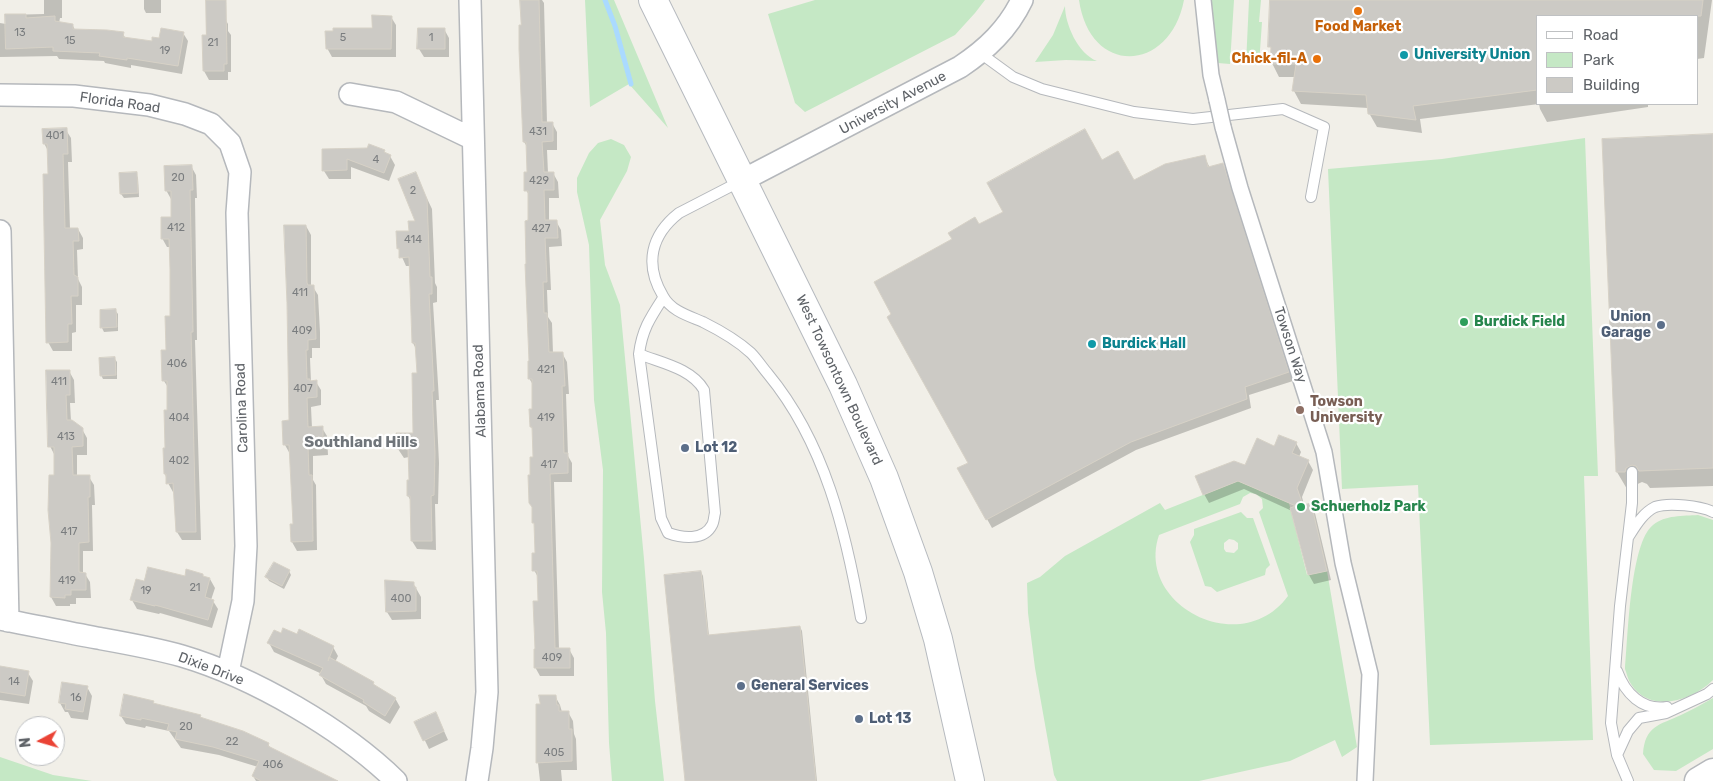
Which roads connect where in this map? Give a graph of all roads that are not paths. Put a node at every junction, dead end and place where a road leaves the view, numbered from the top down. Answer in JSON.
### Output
{"nodes":[{"id":1,"x":470,"y":0,"type":"edge"},
{"id":2,"x":653,"y":0,"type":"edge"},
{"id":3,"x":1022,"y":0,"type":"edge"},
{"id":4,"x":1203,"y":0,"type":"edge"},
{"id":5,"x":980,"y":53,"type":"junction"},
{"id":6,"x":350,"y":94,"type":"dead end"},
{"id":7,"x":0,"y":95,"type":"edge"},
{"id":8,"x":473,"y":139,"type":"junction"},
{"id":9,"x":230,"y":143,"type":"joint"},
{"id":10,"x":743,"y":180,"type":"junction"},
{"id":11,"x":1310,"y":196,"type":"dead end"},
{"id":12,"x":0,"y":231,"type":"edge"},
{"id":13,"x":663,"y":298,"type":"junction"},
{"id":14,"x":639,"y":354,"type":"junction"},
{"id":15,"x":1632,"y":472,"type":"dead end"},
{"id":16,"x":1713,"y":512,"type":"edge"},
{"id":17,"x":1628,"y":536,"type":"junction"},
{"id":18,"x":861,"y":618,"type":"dead end"},
{"id":19,"x":4,"y":620,"type":"edge"},
{"id":20,"x":1616,"y":668,"type":"junction"},
{"id":21,"x":228,"y":672,"type":"junction"},
{"id":22,"x":1713,"y":689,"type":"edge"},
{"id":23,"x":1684,"y":705,"type":"junction"},
{"id":24,"x":1617,"y":755,"type":"junction"},
{"id":25,"x":1713,"y":772,"type":"edge"},
{"id":26,"x":479,"y":777,"type":"edge"},
{"id":27,"x":396,"y":781,"type":"edge"},
{"id":28,"x":970,"y":781,"type":"edge"},
{"id":29,"x":1365,"y":781,"type":"edge"},
{"id":30,"x":1628,"y":781,"type":"edge"},
{"id":31,"x":1698,"y":781,"type":"edge"}],
"edges":[{"from":1,"to":8,"type":"street","name":"Alabama Road"},
{"from":2,"to":10,"type":"main road","name":"West Towsontown Boulevard"},
{"from":3,"to":5,"type":"street","name":"University Avenue"},
{"from":4,"to":29,"type":"street","name":"Towson Way","bridge":true},
{"from":5,"to":10,"type":"street","name":"University Avenue"},
{"from":5,"to":11,"type":"lane"},
{"from":6,"to":8,"type":"street"},
{"from":7,"to":9,"type":"street","name":"Florida Road"},
{"from":8,"to":26,"type":"street","name":"Alabama Road"},
{"from":9,"to":21,"type":"street","name":"Carolina Road"},
{"from":10,"to":13,"type":"lane"},
{"from":10,"to":28,"type":"main road","name":"West Towsontown Boulevard"},
{"from":12,"to":19,"type":"street"},
{"from":13,"to":14,"type":"lane"},
{"from":13,"to":18,"type":"lane"},
{"from":14,"to":14,"type":"lane"},
{"from":15,"to":17,"type":"lane"},
{"from":16,"to":17,"type":"lane"},
{"from":17,"to":20,"type":"lane"},
{"from":19,"to":21,"type":"street","name":"Dixie Drive"},
{"from":20,"to":23,"type":"lane"},
{"from":20,"to":24,"type":"lane"},
{"from":21,"to":27,"type":"street","name":"Dixie Drive"},
{"from":22,"to":23,"type":"lane"},
{"from":23,"to":24,"type":"lane"},
{"from":24,"to":30,"type":"lane"},
{"from":25,"to":31,"type":"street"}]}
